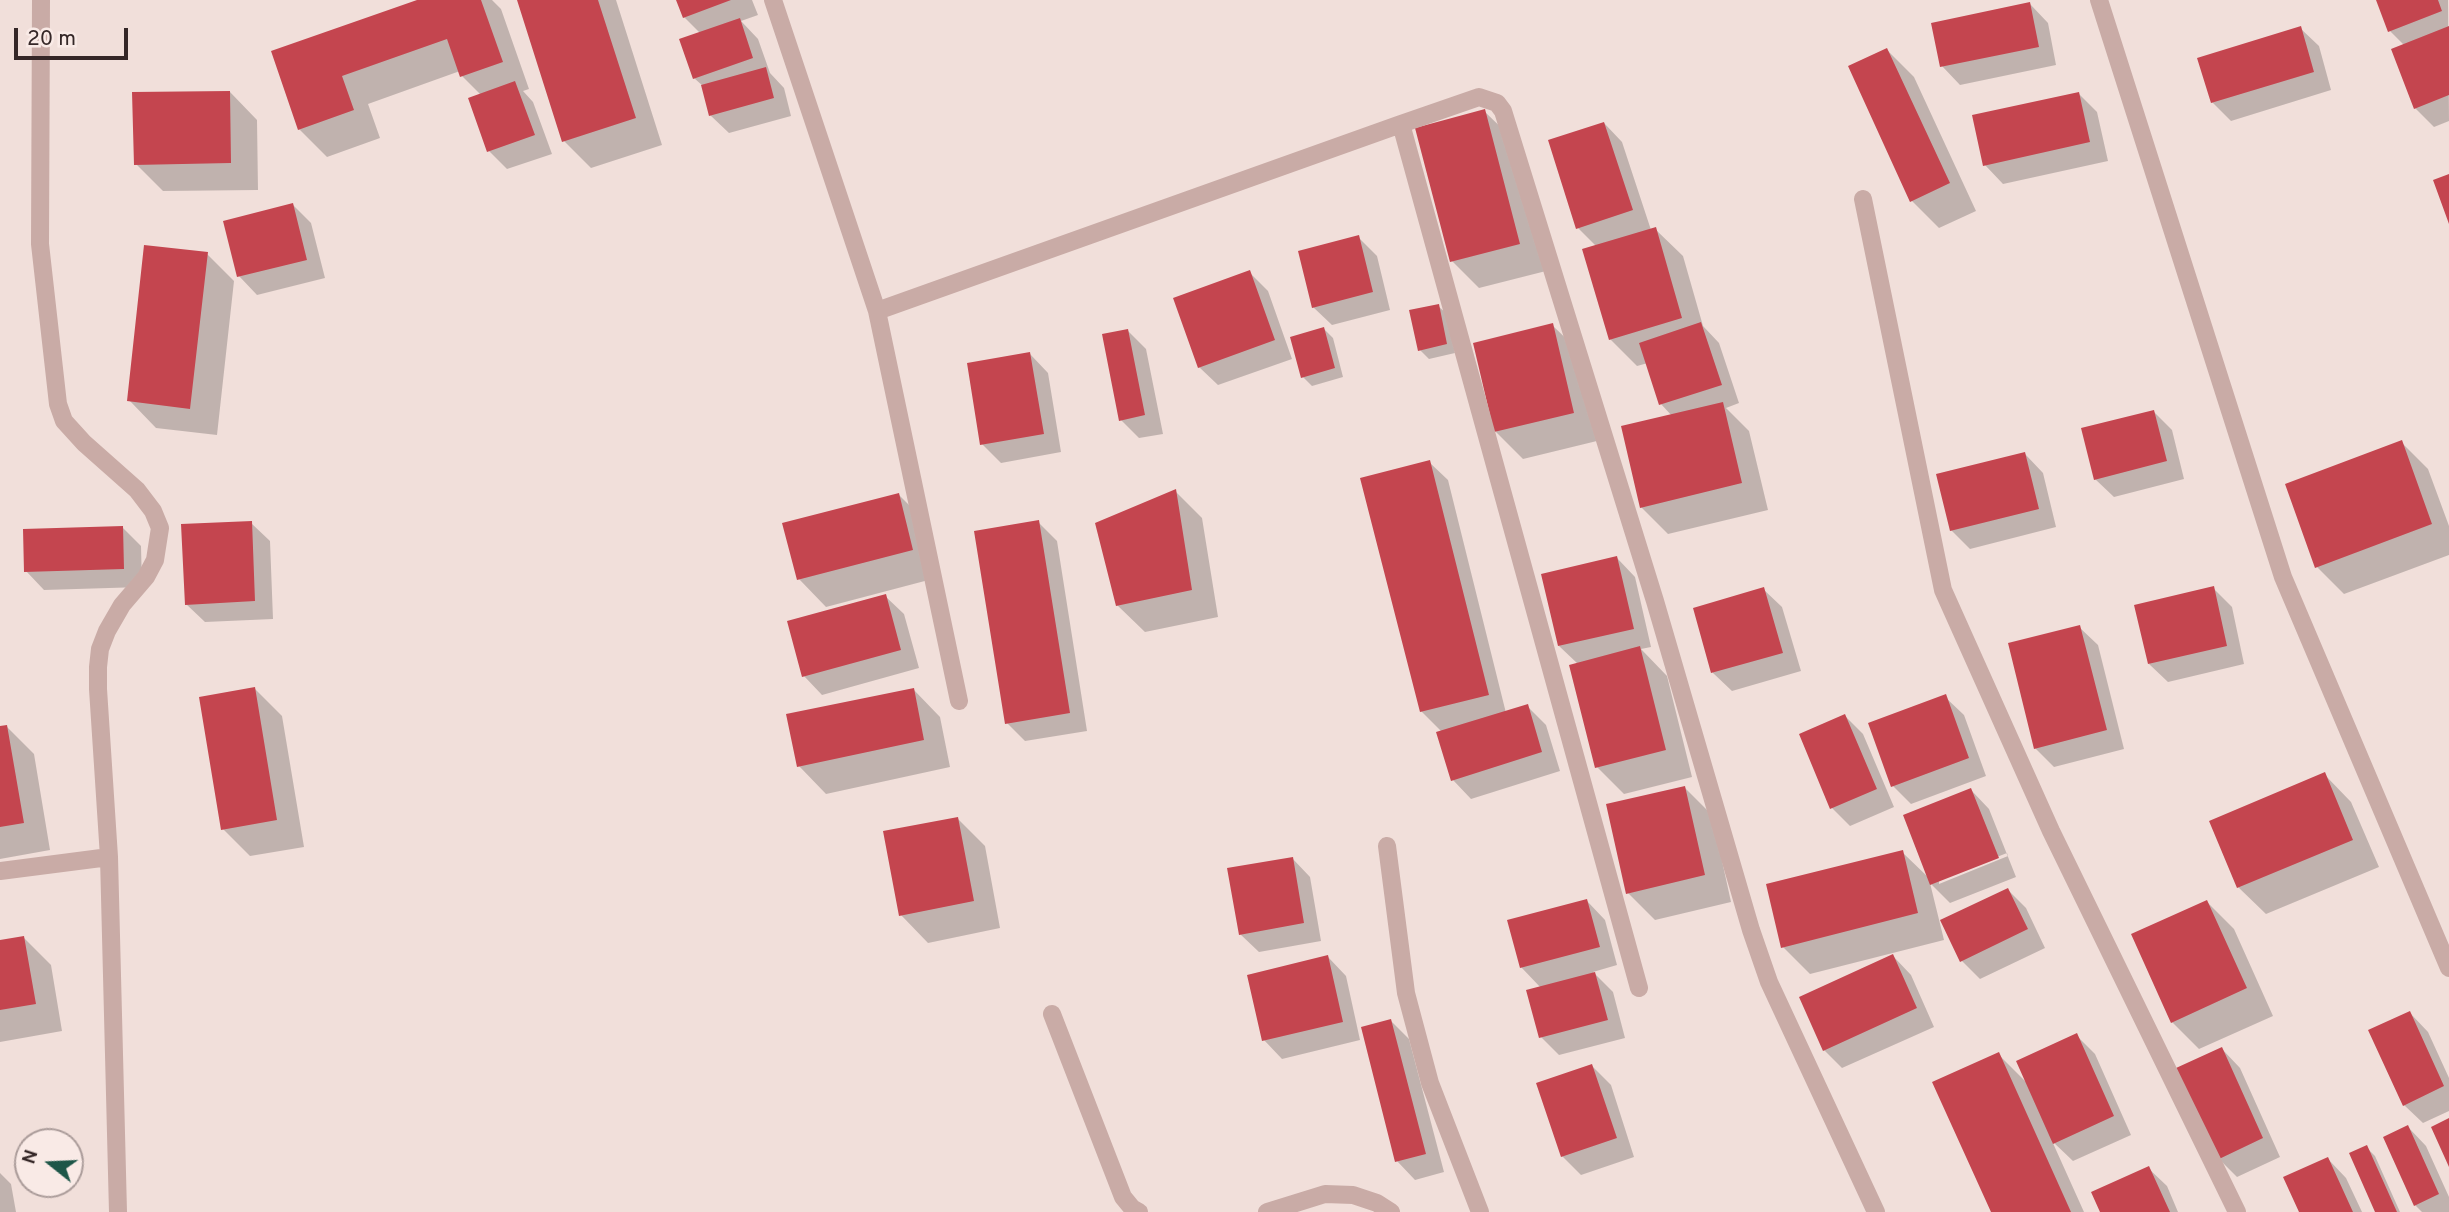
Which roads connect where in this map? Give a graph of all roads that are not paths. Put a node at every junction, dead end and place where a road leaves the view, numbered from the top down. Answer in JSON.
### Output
{"nodes":[{"id":1,"x":41,"y":0,"type":"edge"},
{"id":2,"x":772,"y":0,"type":"edge"},
{"id":3,"x":2099,"y":0,"type":"edge"},
{"id":4,"x":1401,"y":124,"type":"junction"},
{"id":5,"x":1863,"y":199,"type":"dead end"},
{"id":6,"x":877,"y":311,"type":"junction"},
{"id":7,"x":959,"y":701,"type":"dead end"},
{"id":8,"x":1387,"y":846,"type":"dead end"},
{"id":9,"x":109,"y":857,"type":"junction"},
{"id":10,"x":0,"y":871,"type":"edge"},
{"id":11,"x":2449,"y":968,"type":"edge"},
{"id":12,"x":1640,"y":988,"type":"dead end"},
{"id":13,"x":1052,"y":1014,"type":"dead end"},
{"id":14,"x":118,"y":1212,"type":"edge"},
{"id":15,"x":1139,"y":1212,"type":"edge"},
{"id":16,"x":1267,"y":1212,"type":"edge"},
{"id":17,"x":1391,"y":1212,"type":"edge"},
{"id":18,"x":1480,"y":1212,"type":"edge"},
{"id":19,"x":1876,"y":1212,"type":"edge"},
{"id":20,"x":2237,"y":1212,"type":"edge"}],
"edges":[{"from":1,"to":9,"type":"street"},
{"from":2,"to":6,"type":"street"},
{"from":3,"to":11,"type":"street"},
{"from":4,"to":6,"type":"street"},
{"from":4,"to":12,"type":"street"},
{"from":4,"to":19,"type":"street"},
{"from":5,"to":20,"type":"street"},
{"from":6,"to":7,"type":"street"},
{"from":8,"to":18,"type":"street"},
{"from":9,"to":10,"type":"street"},
{"from":9,"to":14,"type":"street"},
{"from":13,"to":15,"type":"street"},
{"from":16,"to":17,"type":"street"}]}
